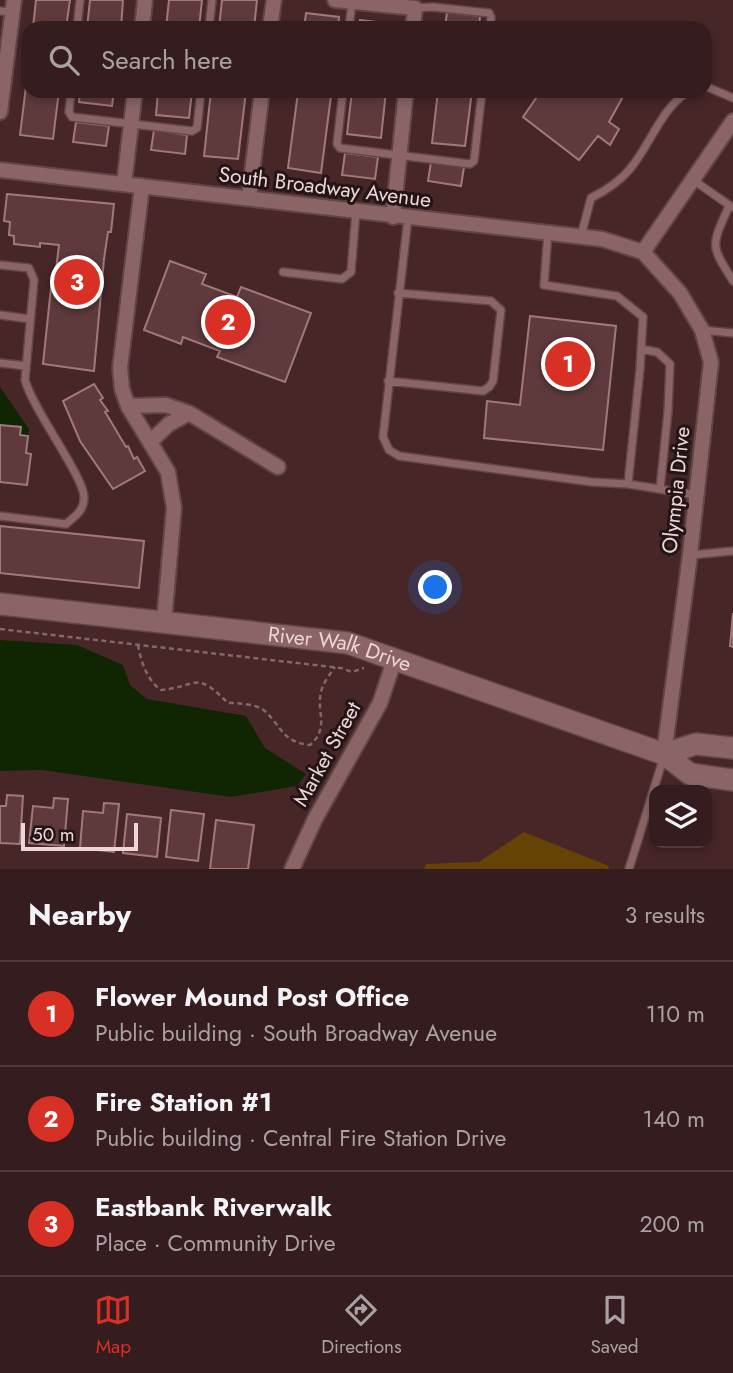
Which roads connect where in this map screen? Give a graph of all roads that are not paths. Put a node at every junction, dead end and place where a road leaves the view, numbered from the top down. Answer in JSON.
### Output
{"nodes":[{"id":1,"x":80,"y":0,"type":"edge"},
{"id":2,"x":145,"y":0,"type":"edge"},
{"id":3,"x":212,"y":0,"type":"edge"},
{"id":4,"x":274,"y":0,"type":"edge"},
{"id":5,"x":335,"y":0,"type":"edge"},
{"id":6,"x":352,"y":2,"type":"edge"},
{"id":7,"x":9,"y":8,"type":"edge"},
{"id":8,"x":415,"y":8,"type":"junction"},
{"id":9,"x":78,"y":21,"type":"edge"},
{"id":10,"x":143,"y":21,"type":"edge"},
{"id":11,"x":210,"y":21,"type":"edge"},
{"id":12,"x":271,"y":21,"type":"edge"},
{"id":13,"x":350,"y":21,"type":"edge"},
{"id":14,"x":414,"y":21,"type":"edge"},
{"id":15,"x":490,"y":21,"type":"edge"},
{"id":16,"x":712,"y":89,"type":"edge"},
{"id":17,"x":70,"y":98,"type":"edge"},
{"id":18,"x":134,"y":98,"type":"edge"},
{"id":19,"x":200,"y":98,"type":"edge"},
{"id":20,"x":261,"y":98,"type":"edge"},
{"id":21,"x":341,"y":98,"type":"edge"},
{"id":22,"x":405,"y":98,"type":"edge"},
{"id":23,"x":481,"y":98,"type":"edge"},
{"id":24,"x":678,"y":98,"type":"edge"},
{"id":25,"x":733,"y":98,"type":"edge"},
{"id":26,"x":0,"y":112,"type":"edge"},
{"id":27,"x":733,"y":121,"type":"edge"},
{"id":28,"x":131,"y":124,"type":"junction"},
{"id":29,"x":399,"y":155,"type":"junction"},
{"id":30,"x":0,"y":174,"type":"edge"},
{"id":31,"x":693,"y":180,"type":"junction"},
{"id":32,"x":124,"y":184,"type":"junction"},
{"id":33,"x":142,"y":186,"type":"junction"},
{"id":34,"x":249,"y":198,"type":"junction"},
{"id":35,"x":731,"y":206,"type":"edge"},
{"id":36,"x":356,"y":210,"type":"junction"},
{"id":37,"x":400,"y":217,"type":"junction"},
{"id":38,"x":548,"y":233,"type":"junction"},
{"id":39,"x":580,"y":237,"type":"junction"},
{"id":40,"x":643,"y":252,"type":"junction"},
{"id":41,"x":0,"y":265,"type":"edge"},
{"id":42,"x":282,"y":272,"type":"dead end"},
{"id":43,"x":733,"y":281,"type":"edge"},
{"id":44,"x":398,"y":293,"type":"junction"},
{"id":45,"x":0,"y":315,"type":"edge"},
{"id":46,"x":30,"y":319,"type":"junction"},
{"id":47,"x":702,"y":330,"type":"junction"},
{"id":48,"x":733,"y":333,"type":"edge"},
{"id":49,"x":641,"y":349,"type":"junction"},
{"id":50,"x":0,"y":363,"type":"edge"},
{"id":51,"x":26,"y":366,"type":"junction"},
{"id":52,"x":388,"y":381,"type":"junction"},
{"id":53,"x":128,"y":407,"type":"junction"},
{"id":54,"x":189,"y":412,"type":"junction"},
{"id":55,"x":150,"y":442,"type":"junction"},
{"id":56,"x":278,"y":467,"type":"dead end"},
{"id":57,"x":628,"y":484,"type":"junction"},
{"id":58,"x":660,"y":489,"type":"junction"},
{"id":59,"x":697,"y":496,"type":"junction"},
{"id":60,"x":0,"y":516,"type":"edge"},
{"id":61,"x":733,"y":551,"type":"edge"},
{"id":62,"x":690,"y":555,"type":"junction"},
{"id":63,"x":0,"y":604,"type":"edge"},
{"id":64,"x":164,"y":622,"type":"junction"},
{"id":65,"x":395,"y":658,"type":"junction"},
{"id":66,"x":733,"y":748,"type":"edge"},
{"id":67,"x":664,"y":754,"type":"junction"},
{"id":68,"x":733,"y":780,"type":"edge"},
{"id":69,"x":292,"y":869,"type":"edge"},
{"id":70,"x":629,"y":869,"type":"edge"}],
"edges":[{"from":1,"to":9,"type":"lane"},
{"from":2,"to":10,"type":"street"},
{"from":3,"to":11,"type":"lane"},
{"from":4,"to":12,"type":"street"},
{"from":5,"to":6,"type":"street"},
{"from":6,"to":8,"type":"street"},
{"from":6,"to":13,"type":"lane"},
{"from":7,"to":26,"type":"street"},
{"from":8,"to":14,"type":"street"},
{"from":8,"to":15,"type":"lane"},
{"from":16,"to":25,"type":"lane"},
{"from":17,"to":28,"type":"lane"},
{"from":18,"to":28,"type":"street"},
{"from":19,"to":28,"type":"lane"},
{"from":20,"to":34,"type":"street"},
{"from":21,"to":29,"type":"lane"},
{"from":22,"to":29,"type":"street"},
{"from":23,"to":29,"type":"lane"},
{"from":24,"to":39,"type":"lane"},
{"from":27,"to":31,"type":"street"},
{"from":28,"to":32,"type":"street"},
{"from":29,"to":37,"type":"street"},
{"from":30,"to":32,"type":"street","name":"South Broadway Avenue"},
{"from":31,"to":35,"type":"lane"},
{"from":31,"to":40,"type":"street"},
{"from":32,"to":33,"type":"street","name":"South Broadway Avenue"},
{"from":33,"to":34,"type":"street","name":"South Broadway Avenue"},
{"from":33,"to":53,"type":"street"},
{"from":34,"to":36,"type":"street","name":"South Broadway Avenue"},
{"from":35,"to":43,"type":"lane"},
{"from":36,"to":37,"type":"street","name":"South Broadway Avenue"},
{"from":36,"to":42,"type":"lane"},
{"from":37,"to":38,"type":"street","name":"South Broadway Avenue"},
{"from":37,"to":44,"type":"lane"},
{"from":38,"to":39,"type":"street","name":"South Broadway Avenue"},
{"from":38,"to":49,"type":"lane"},
{"from":39,"to":40,"type":"street","name":"South Broadway Avenue"},
{"from":40,"to":47,"type":"street","name":"Olympia Drive"},
{"from":41,"to":46,"type":"lane"},
{"from":44,"to":52,"type":"lane"},
{"from":44,"to":52,"type":"lane"},
{"from":45,"to":46,"type":"lane"},
{"from":46,"to":51,"type":"lane"},
{"from":47,"to":48,"type":"lane"},
{"from":47,"to":59,"type":"street","name":"Olympia Drive"},
{"from":49,"to":57,"type":"lane"},
{"from":49,"to":58,"type":"lane"},
{"from":50,"to":51,"type":"lane"},
{"from":51,"to":60,"type":"lane"},
{"from":52,"to":57,"type":"lane"},
{"from":53,"to":54,"type":"street"},
{"from":53,"to":55,"type":"street"},
{"from":54,"to":55,"type":"street"},
{"from":54,"to":56,"type":"street"},
{"from":55,"to":64,"type":"street"},
{"from":57,"to":58,"type":"lane"},
{"from":58,"to":59,"type":"lane"},
{"from":59,"to":62,"type":"street","name":"Olympia Drive"},
{"from":61,"to":62,"type":"lane"},
{"from":62,"to":67,"type":"street","name":"Olympia Drive"},
{"from":63,"to":64,"type":"street","name":"River Walk Drive"},
{"from":64,"to":65,"type":"street","name":"River Walk Drive"},
{"from":65,"to":67,"type":"street","name":"River Walk Drive"},
{"from":65,"to":69,"type":"street","name":"Market Street"},
{"from":66,"to":67,"type":"street"},
{"from":67,"to":68,"type":"street","name":"River Walk Drive"},
{"from":67,"to":70,"type":"lane"}]}
